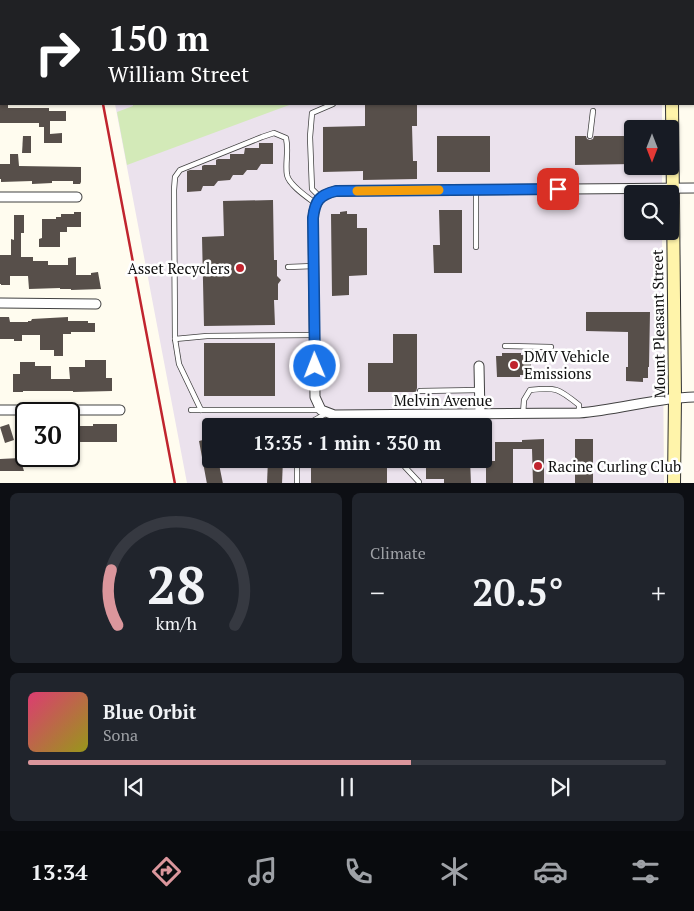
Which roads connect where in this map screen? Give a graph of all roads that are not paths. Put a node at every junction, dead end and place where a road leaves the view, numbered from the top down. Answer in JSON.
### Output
{"nodes":[{"id":1,"x":331,"y":105,"type":"edge"},
{"id":2,"x":672,"y":105,"type":"edge"},
{"id":3,"x":593,"y":111,"type":"dead end"},
{"id":4,"x":590,"y":136,"type":"dead end"},
{"id":5,"x":673,"y":185,"type":"edge"},
{"id":6,"x":624,"y":188,"type":"edge"},
{"id":7,"x":679,"y":188,"type":"edge"},
{"id":8,"x":694,"y":188,"type":"edge"},
{"id":9,"x":476,"y":190,"type":"junction"},
{"id":10,"x":0,"y":197,"type":"edge"},
{"id":11,"x":77,"y":198,"type":"dead end"},
{"id":12,"x":318,"y":200,"type":"junction"},
{"id":13,"x":673,"y":240,"type":"edge"},
{"id":14,"x":476,"y":248,"type":"dead end"},
{"id":15,"x":314,"y":266,"type":"junction"},
{"id":16,"x":288,"y":267,"type":"dead end"},
{"id":17,"x":0,"y":303,"type":"edge"},
{"id":18,"x":96,"y":304,"type":"dead end"},
{"id":19,"x":314,"y":335,"type":"junction"},
{"id":20,"x":175,"y":338,"type":"junction"},
{"id":21,"x":505,"y":346,"type":"dead end"},
{"id":22,"x":552,"y":347,"type":"dead end"},
{"id":23,"x":479,"y":366,"type":"dead end"},
{"id":24,"x":480,"y":390,"type":"junction"},
{"id":25,"x":420,"y":391,"type":"dead end"},
{"id":26,"x":675,"y":398,"type":"junction"},
{"id":27,"x":694,"y":398,"type":"edge"},
{"id":28,"x":0,"y":410,"type":"edge"},
{"id":29,"x":120,"y":410,"type":"dead end"},
{"id":30,"x":190,"y":410,"type":"dead end"},
{"id":31,"x":201,"y":410,"type":"junction"},
{"id":32,"x":324,"y":412,"type":"junction"},
{"id":33,"x":579,"y":413,"type":"junction"},
{"id":34,"x":405,"y":414,"type":"junction"},
{"id":35,"x":480,"y":414,"type":"junction"},
{"id":36,"x":523,"y":414,"type":"junction"},
{"id":37,"x":346,"y":415,"type":"junction"},
{"id":38,"x":440,"y":415,"type":"joint"},
{"id":39,"x":315,"y":418,"type":"edge"},
{"id":40,"x":346,"y":418,"type":"edge"},
{"id":41,"x":405,"y":418,"type":"edge"},
{"id":42,"x":298,"y":468,"type":"edge"},
{"id":43,"x":405,"y":468,"type":"edge"},
{"id":44,"x":297,"y":483,"type":"edge"},
{"id":45,"x":419,"y":483,"type":"edge"},
{"id":46,"x":674,"y":483,"type":"edge"}],
"edges":[{"from":1,"to":12,"type":"lane"},
{"from":2,"to":5,"type":"street","name":"Mount Pleasant Street"},
{"from":3,"to":4,"type":"lane"},
{"from":6,"to":9,"type":"street"},
{"from":7,"to":8,"type":"street"},
{"from":9,"to":12,"type":"street"},
{"from":9,"to":14,"type":"lane"},
{"from":10,"to":11,"type":"street"},
{"from":12,"to":15,"type":"street"},
{"from":12,"to":20,"type":"lane"},
{"from":13,"to":26,"type":"street","name":"Mount Pleasant Street"},
{"from":15,"to":16,"type":"lane"},
{"from":15,"to":19,"type":"street"},
{"from":17,"to":18,"type":"street"},
{"from":19,"to":20,"type":"lane"},
{"from":19,"to":32,"type":"street"},
{"from":20,"to":31,"type":"lane"},
{"from":21,"to":22,"type":"lane"},
{"from":23,"to":24,"type":"street"},
{"from":24,"to":25,"type":"lane"},
{"from":24,"to":35,"type":"street"},
{"from":26,"to":27,"type":"street","name":"Melvin Avenue"},
{"from":26,"to":33,"type":"street","name":"Melvin Avenue"},
{"from":26,"to":46,"type":"street","name":"Mount Pleasant Street"},
{"from":28,"to":29,"type":"street"},
{"from":30,"to":31,"type":"lane","name":"Melvin Avenue"},
{"from":31,"to":32,"type":"lane","name":"Melvin Avenue"},
{"from":32,"to":37,"type":"street","name":"Melvin Avenue"},
{"from":32,"to":39,"type":"lane"},
{"from":33,"to":36,"type":"street","name":"Melvin Avenue"},
{"from":33,"to":36,"type":"lane"},
{"from":34,"to":37,"type":"street","name":"Melvin Avenue"},
{"from":34,"to":38,"type":"street","name":"Melvin Avenue"},
{"from":34,"to":41,"type":"lane"},
{"from":35,"to":36,"type":"street","name":"Melvin Avenue"},
{"from":35,"to":38,"type":"street","name":"Melvin Avenue"},
{"from":37,"to":40,"type":"lane"},
{"from":42,"to":44,"type":"lane"},
{"from":43,"to":45,"type":"lane"}]}
